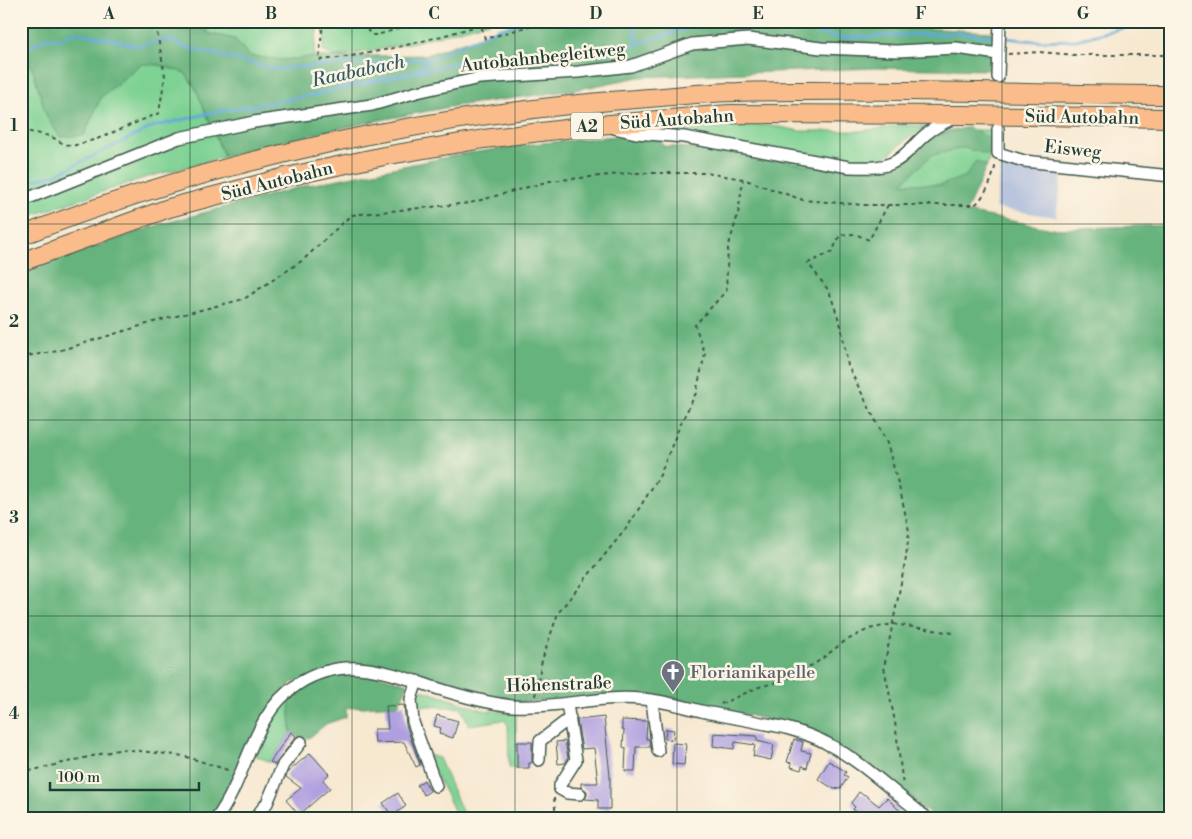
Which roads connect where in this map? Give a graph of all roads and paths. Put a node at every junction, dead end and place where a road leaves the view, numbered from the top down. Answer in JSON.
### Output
{"nodes":[{"id":1,"x":155,"y":21,"type":"edge"},
{"id":2,"x":323,"y":21,"type":"edge"},
{"id":3,"x":366,"y":21,"type":"edge"},
{"id":4,"x":425,"y":21,"type":"edge"},
{"id":5,"x":481,"y":21,"type":"edge"},
{"id":6,"x":501,"y":21,"type":"edge"},
{"id":7,"x":547,"y":21,"type":"edge"},
{"id":8,"x":603,"y":21,"type":"edge"},
{"id":9,"x":657,"y":21,"type":"edge"},
{"id":10,"x":999,"y":26,"type":"edge"},
{"id":11,"x":482,"y":27,"type":"junction"},
{"id":12,"x":998,"y":51,"type":"junction"},
{"id":13,"x":1171,"y":55,"type":"edge"},
{"id":14,"x":998,"y":77,"type":"dead end"},
{"id":15,"x":1171,"y":95,"type":"edge"},
{"id":16,"x":962,"y":115,"type":"junction"},
{"id":17,"x":1171,"y":118,"type":"edge"},
{"id":18,"x":598,"y":125,"type":"junction"},
{"id":19,"x":998,"y":129,"type":"dead end"},
{"id":20,"x":21,"y":130,"type":"edge"},
{"id":21,"x":998,"y":153,"type":"junction"},
{"id":22,"x":1171,"y":176,"type":"edge"},
{"id":23,"x":743,"y":179,"type":"junction"},
{"id":24,"x":24,"y":199,"type":"edge"},
{"id":25,"x":888,"y":205,"type":"junction"},
{"id":26,"x":21,"y":236,"type":"edge"},
{"id":27,"x":21,"y":262,"type":"edge"},
{"id":28,"x":21,"y":357,"type":"edge"},
{"id":29,"x":893,"y":624,"type":"junction"},
{"id":30,"x":953,"y":633,"type":"dead end"},
{"id":31,"x":417,"y":681,"type":"junction"},
{"id":32,"x":652,"y":700,"type":"junction"},
{"id":33,"x":567,"y":704,"type":"junction"},
{"id":34,"x":532,"y":706,"type":"junction"},
{"id":35,"x":705,"y":712,"type":"junction"},
{"id":36,"x":570,"y":718,"type":"junction"},
{"id":37,"x":301,"y":742,"type":"dead end"},
{"id":38,"x":658,"y":751,"type":"dead end"},
{"id":39,"x":539,"y":760,"type":"dead end"},
{"id":40,"x":21,"y":773,"type":"edge"},
{"id":41,"x":240,"y":774,"type":"junction"},
{"id":42,"x":560,"y":785,"type":"junction"},
{"id":43,"x":436,"y":786,"type":"dead end"},
{"id":44,"x":580,"y":794,"type":"dead end"},
{"id":45,"x":904,"y":801,"type":"junction"},
{"id":46,"x":923,"y":816,"type":"edge"},
{"id":47,"x":216,"y":818,"type":"edge"},
{"id":48,"x":255,"y":818,"type":"edge"},
{"id":49,"x":556,"y":818,"type":"edge"}],
"edges":[{"from":1,"to":20,"type":"path"},
{"from":2,"to":11,"type":"path"},
{"from":3,"to":4,"type":"path"},
{"from":5,"to":11,"type":"path"},
{"from":6,"to":11,"type":"path"},
{"from":7,"to":11,"type":"path"},
{"from":8,"to":9,"type":"path"},
{"from":10,"to":12,"type":"street"},
{"from":12,"to":13,"type":"path"},
{"from":12,"to":14,"type":"street"},
{"from":12,"to":24,"type":"street","name":"Autobahnbegleitweg"},
{"from":15,"to":26,"type":"highway","name":"Süd Autobahn","number":"A2"},
{"from":16,"to":17,"type":"highway","name":"Süd Autobahn","number":"A2"},
{"from":16,"to":18,"type":"highway","name":"Süd Autobahn","number":"A2"},
{"from":16,"to":18,"type":"street"},
{"from":18,"to":27,"type":"highway","name":"Süd Autobahn","number":"A2"},
{"from":19,"to":21,"type":"street"},
{"from":21,"to":22,"type":"street","name":"Eisweg"},
{"from":21,"to":25,"type":"path"},
{"from":23,"to":25,"type":"path"},
{"from":23,"to":28,"type":"path"},
{"from":23,"to":34,"type":"path"},
{"from":25,"to":29,"type":"path"},
{"from":29,"to":30,"type":"path"},
{"from":29,"to":35,"type":"path"},
{"from":29,"to":45,"type":"path"},
{"from":31,"to":34,"type":"street","name":"Höhenstraße"},
{"from":31,"to":41,"type":"street","name":"Höhenstraße"},
{"from":31,"to":43,"type":"street"},
{"from":32,"to":33,"type":"street","name":"Höhenstraße"},
{"from":32,"to":35,"type":"street","name":"Höhenstraße"},
{"from":32,"to":38,"type":"street"},
{"from":33,"to":34,"type":"street","name":"Höhenstraße"},
{"from":33,"to":36,"type":"street"},
{"from":35,"to":45,"type":"street","name":"Höhenstraße"},
{"from":36,"to":39,"type":"street"},
{"from":36,"to":42,"type":"street"},
{"from":37,"to":48,"type":"street"},
{"from":40,"to":41,"type":"path"},
{"from":41,"to":47,"type":"street","name":"Höhenstraße"},
{"from":42,"to":44,"type":"street"},
{"from":42,"to":49,"type":"path"},
{"from":45,"to":46,"type":"street","name":"Höhenstraße"}]}
